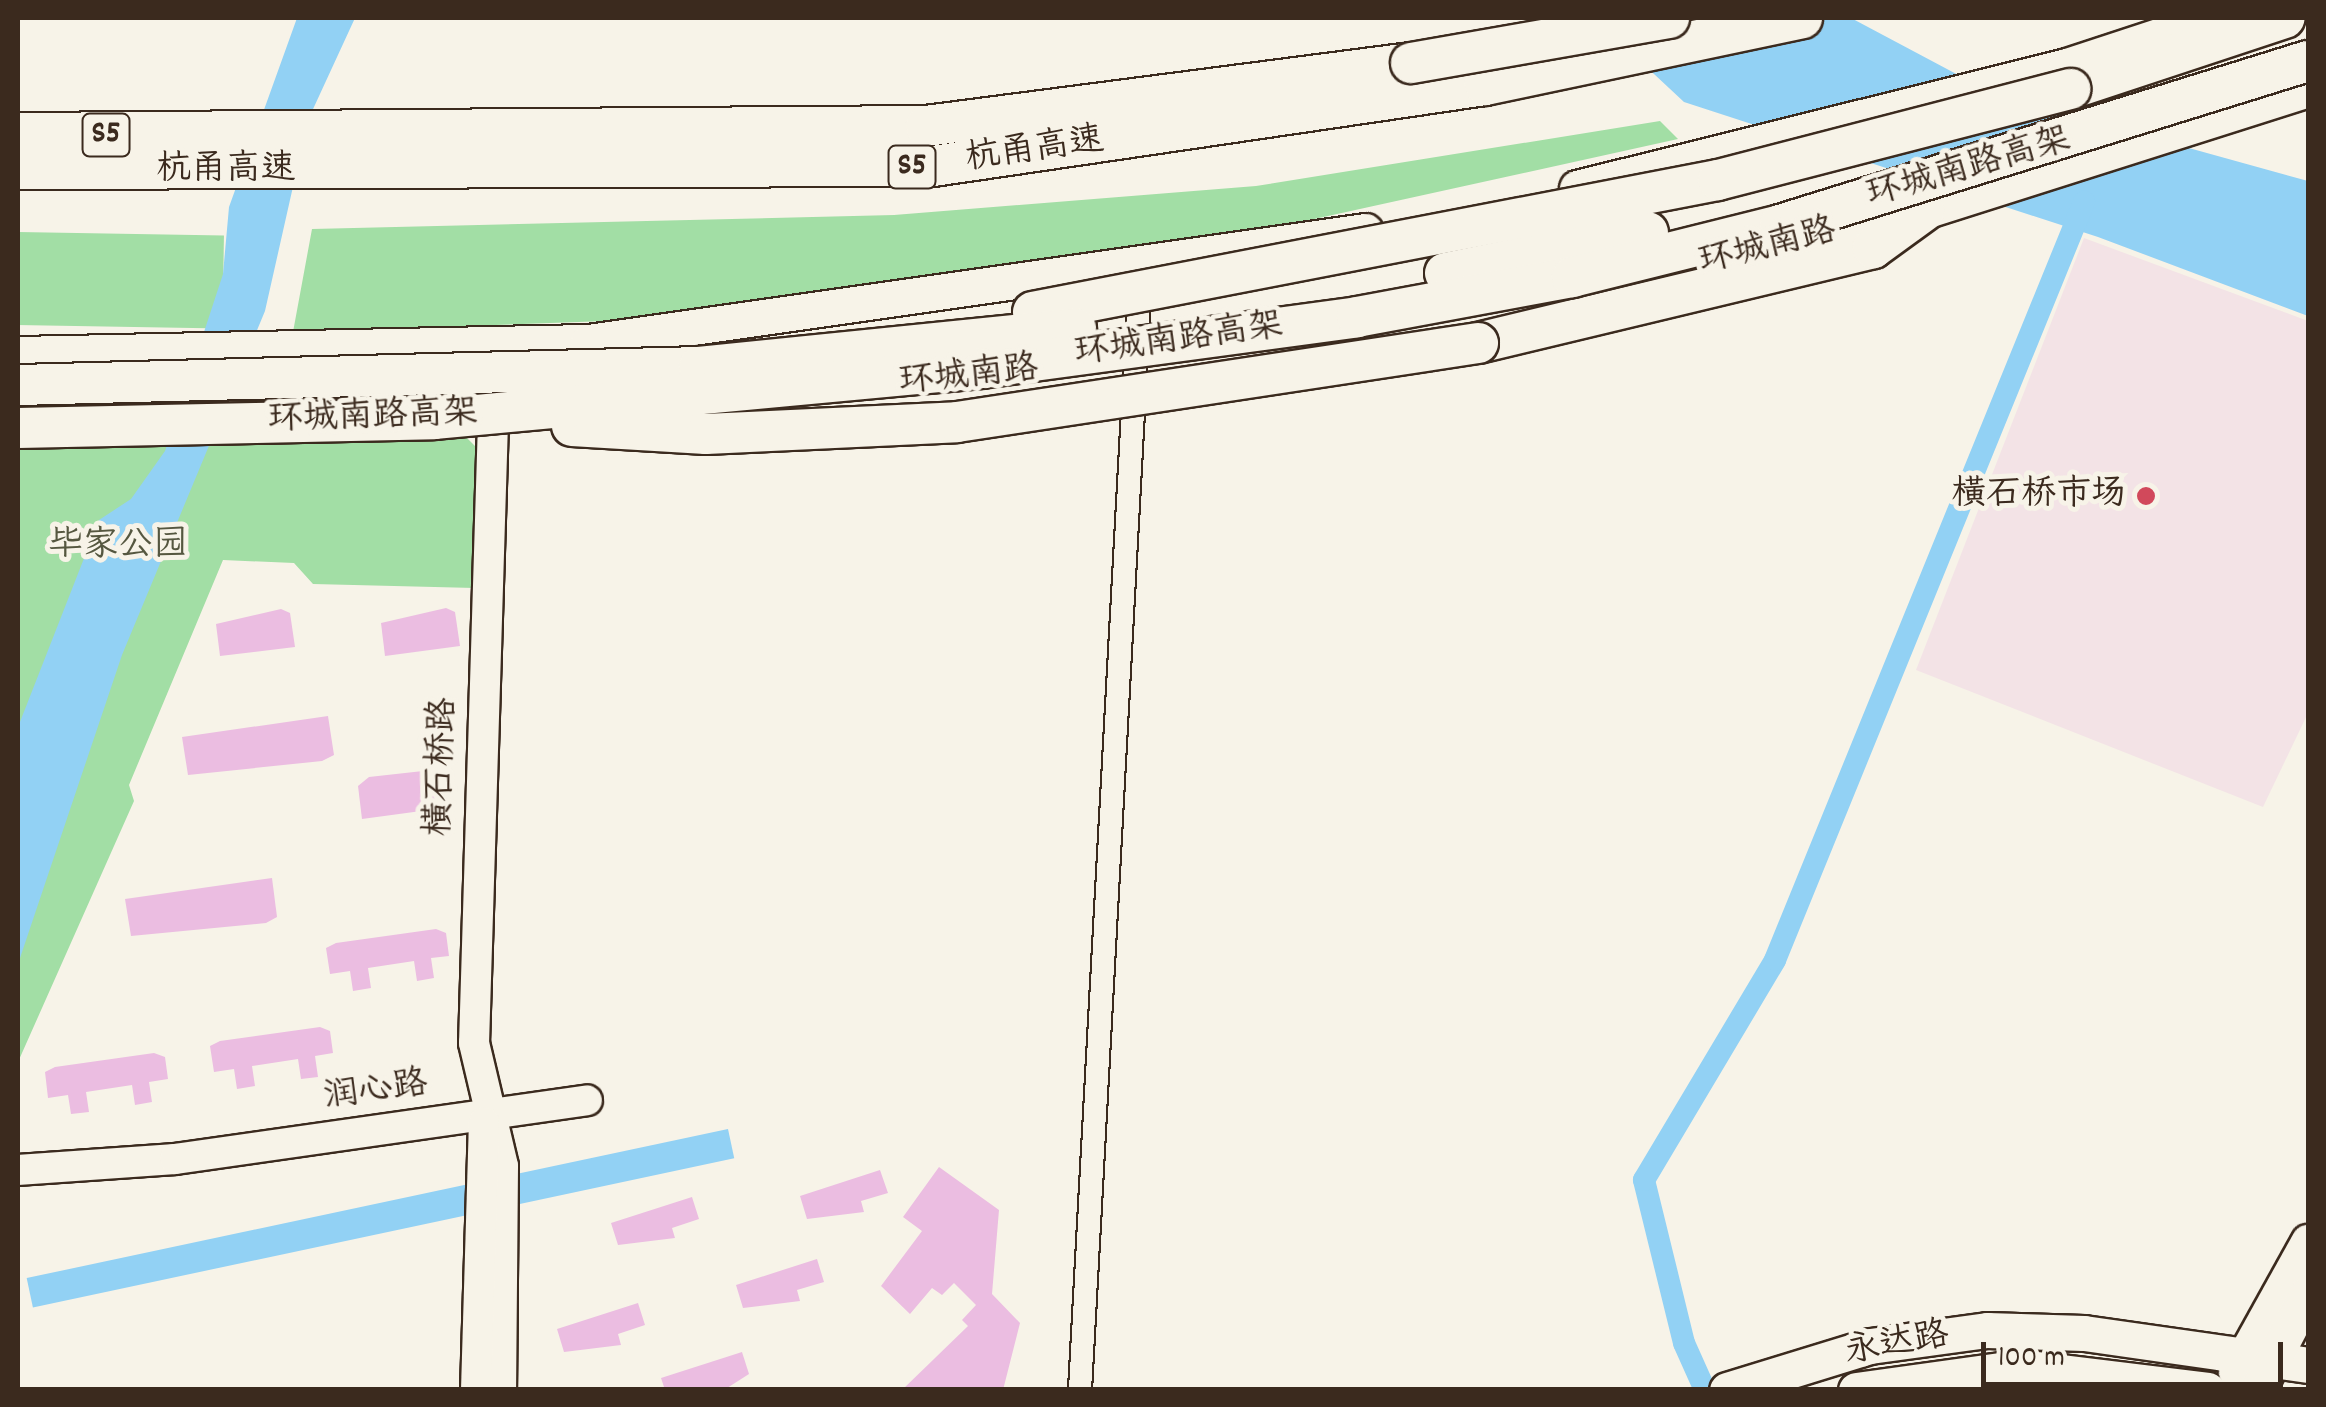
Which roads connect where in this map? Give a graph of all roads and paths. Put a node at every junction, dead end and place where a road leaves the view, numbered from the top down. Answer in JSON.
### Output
{"nodes":[{"id":1,"x":1669,"y":18,"type":"edge"},
{"id":2,"x":1802,"y":18,"type":"edge"},
{"id":3,"x":2213,"y":18,"type":"edge"},
{"id":4,"x":2285,"y":18,"type":"edge"},
{"id":5,"x":2308,"y":38,"type":"edge"},
{"id":6,"x":2308,"y":62,"type":"edge"},
{"id":7,"x":2069,"y":78,"type":"junction"},
{"id":8,"x":2308,"y":89,"type":"edge"},
{"id":9,"x":18,"y":133,"type":"edge"},
{"id":10,"x":188,"y":154,"type":"junction"},
{"id":11,"x":329,"y":154,"type":"junction"},
{"id":12,"x":18,"y":169,"type":"edge"},
{"id":13,"x":1924,"y":211,"type":"junction"},
{"id":14,"x":1141,"y":260,"type":"junction"},
{"id":15,"x":18,"y":354,"type":"edge"},
{"id":16,"x":1135,"y":358,"type":"junction"},
{"id":17,"x":698,"y":367,"type":"junction"},
{"id":18,"x":18,"y":385,"type":"edge"},
{"id":19,"x":18,"y":410,"type":"edge"},
{"id":20,"x":434,"y":419,"type":"junction"},
{"id":21,"x":494,"y":422,"type":"junction"},
{"id":22,"x":18,"y":428,"type":"edge"},
{"id":23,"x":588,"y":1100,"type":"dead end"},
{"id":24,"x":486,"y":1114,"type":"junction"},
{"id":25,"x":175,"y":1159,"type":"junction"},
{"id":26,"x":18,"y":1170,"type":"edge"},
{"id":27,"x":18,"y":1191,"type":"edge"},
{"id":28,"x":2308,"y":1242,"type":"edge"},
{"id":29,"x":2308,"y":1292,"type":"edge"},
{"id":30,"x":2271,"y":1367,"type":"edge"},
{"id":31,"x":1743,"y":1384,"type":"edge"},
{"id":32,"x":476,"y":1390,"type":"edge"},
{"id":33,"x":501,"y":1390,"type":"edge"},
{"id":34,"x":1080,"y":1390,"type":"edge"},
{"id":35,"x":1856,"y":1390,"type":"edge"},
{"id":36,"x":2208,"y":1390,"type":"edge"},
{"id":37,"x":2225,"y":1390,"type":"edge"}],
"edges":[{"from":1,"to":11,"type":"highway","name":"杭甬高速","number":"S5","bridge":true},
{"from":2,"to":11,"type":"highway","name":"杭甬高速","number":"S5"},
{"from":3,"to":7,"type":"main road"},
{"from":4,"to":7,"type":"highway"},
{"from":5,"to":17,"type":"highway","name":"环城南路高架","bridge":true},
{"from":6,"to":20,"type":"highway","name":"环城南路高架","bridge":true},
{"from":7,"to":14,"type":"main road"},
{"from":7,"to":17,"type":"highway","bridge":true},
{"from":8,"to":13,"type":"main road","name":"环城南路"},
{"from":9,"to":10,"type":"highway","name":"杭甬高速","number":"S5"},
{"from":10,"to":11,"type":"highway","name":"杭甬高速","number":"S5"},
{"from":10,"to":12,"type":"highway","name":"杭甬高速","number":"S5"},
{"from":13,"to":16,"type":"main road","name":"环城南路"},
{"from":13,"to":21,"type":"highway","bridge":true},
{"from":14,"to":15,"type":"main road"},
{"from":14,"to":16,"type":"street"},
{"from":16,"to":19,"type":"main road","name":"环城南路"},
{"from":16,"to":34,"type":"street"},
{"from":17,"to":18,"type":"highway","name":"环城南路高架","bridge":true},
{"from":20,"to":21,"type":"highway","bridge":true},
{"from":20,"to":22,"type":"highway","name":"环城南路高架","bridge":true},
{"from":21,"to":24,"type":"main road","name":"横石桥路"},
{"from":23,"to":24,"type":"main road","name":"润心路"},
{"from":24,"to":25,"type":"main road","name":"润心路"},
{"from":24,"to":32,"type":"main road","name":"横石桥路"},
{"from":24,"to":33,"type":"main road","name":"横石桥路"},
{"from":25,"to":26,"type":"main road","name":"润心路"},
{"from":25,"to":27,"type":"main road","name":"润心路"},
{"from":28,"to":30,"type":"main road"},
{"from":29,"to":30,"type":"main road"},
{"from":30,"to":31,"type":"main road","name":"永达路"},
{"from":30,"to":37,"type":"main road"},
{"from":35,"to":36,"type":"main road","name":"永达路"}]}
